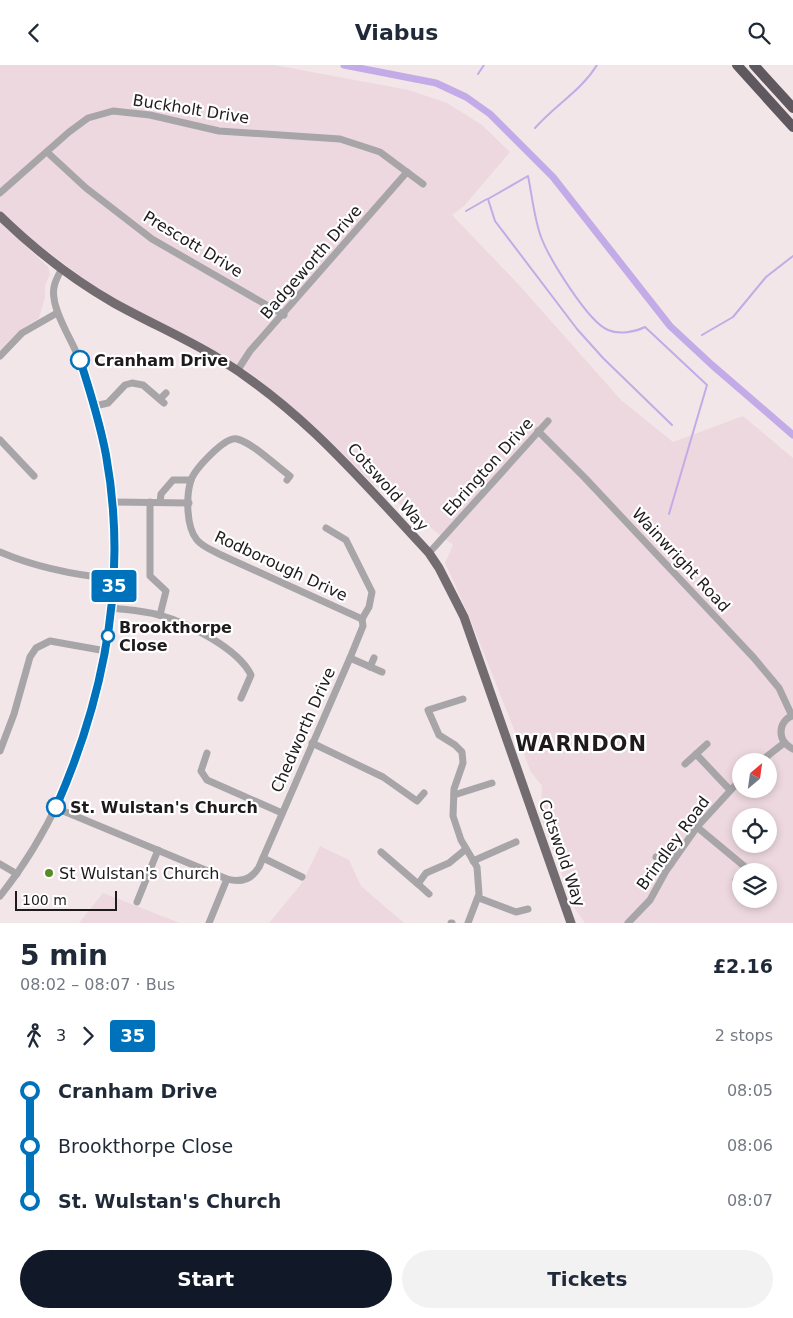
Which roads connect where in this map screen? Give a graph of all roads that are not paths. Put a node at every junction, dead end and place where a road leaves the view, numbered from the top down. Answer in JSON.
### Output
{"nodes":[{"id":1,"x":737,"y":65,"type":"edge"},
{"id":2,"x":754,"y":65,"type":"edge"},
{"id":3,"x":793,"y":109,"type":"edge"},
{"id":4,"x":793,"y":127,"type":"edge"},
{"id":5,"x":47,"y":152,"type":"junction"},
{"id":6,"x":407,"y":172,"type":"junction"},
{"id":7,"x":423,"y":184,"type":"dead end"},
{"id":8,"x":0,"y":193,"type":"edge"},
{"id":9,"x":0,"y":216,"type":"edge"},
{"id":10,"x":61,"y":270,"type":"junction"},
{"id":11,"x":57,"y":313,"type":"junction"},
{"id":12,"x":284,"y":315,"type":"junction"},
{"id":13,"x":0,"y":355,"type":"edge"},
{"id":14,"x":237,"y":371,"type":"junction"},
{"id":15,"x":166,"y":393,"type":"dead end"},
{"id":16,"x":94,"y":406,"type":"junction"},
{"id":17,"x":548,"y":421,"type":"dead end"},
{"id":18,"x":538,"y":431,"type":"junction"},
{"id":19,"x":0,"y":441,"type":"edge"},
{"id":20,"x":34,"y":476,"type":"dead end"},
{"id":21,"x":287,"y":480,"type":"dead end"},
{"id":22,"x":191,"y":481,"type":"junction"},
{"id":23,"x":113,"y":502,"type":"junction"},
{"id":24,"x":150,"y":502,"type":"junction"},
{"id":25,"x":160,"y":502,"type":"junction"},
{"id":26,"x":189,"y":503,"type":"junction"},
{"id":27,"x":326,"y":529,"type":"dead end"},
{"id":28,"x":0,"y":552,"type":"edge"},
{"id":29,"x":428,"y":553,"type":"junction"},
{"id":30,"x":114,"y":579,"type":"junction"},
{"id":31,"x":112,"y":608,"type":"junction"},
{"id":32,"x":160,"y":615,"type":"junction"},
{"id":33,"x":362,"y":619,"type":"junction"},
{"id":34,"x":106,"y":651,"type":"junction"},
{"id":35,"x":350,"y":658,"type":"junction"},
{"id":36,"x":374,"y":658,"type":"dead end"},
{"id":37,"x":370,"y":667,"type":"junction"},
{"id":38,"x":382,"y":672,"type":"dead end"},
{"id":39,"x":241,"y":699,"type":"dead end"},
{"id":40,"x":463,"y":699,"type":"dead end"},
{"id":41,"x":793,"y":715,"type":"edge"},
{"id":42,"x":312,"y":743,"type":"junction"},
{"id":43,"x":784,"y":743,"type":"junction"},
{"id":44,"x":707,"y":744,"type":"dead end"},
{"id":45,"x":793,"y":749,"type":"edge"},
{"id":46,"x":0,"y":750,"type":"edge"},
{"id":47,"x":207,"y":753,"type":"dead end"},
{"id":48,"x":771,"y":753,"type":"edge"},
{"id":49,"x":696,"y":754,"type":"junction"},
{"id":50,"x":685,"y":764,"type":"dead end"},
{"id":51,"x":492,"y":783,"type":"dead end"},
{"id":52,"x":730,"y":790,"type":"joint"},
{"id":53,"x":424,"y":793,"type":"dead end"},
{"id":54,"x":454,"y":795,"type":"junction"},
{"id":55,"x":56,"y":808,"type":"junction"},
{"id":56,"x":282,"y":813,"type":"junction"},
{"id":57,"x":697,"y":827,"type":"junction"},
{"id":58,"x":516,"y":842,"type":"dead end"},
{"id":59,"x":466,"y":849,"type":"junction"},
{"id":60,"x":158,"y":850,"type":"junction"},
{"id":61,"x":381,"y":852,"type":"dead end"},
{"id":62,"x":656,"y":857,"type":"dead end"},
{"id":63,"x":262,"y":858,"type":"junction"},
{"id":64,"x":473,"y":861,"type":"junction"},
{"id":65,"x":671,"y":863,"type":"junction"},
{"id":66,"x":736,"y":863,"type":"edge"},
{"id":67,"x":0,"y":864,"type":"edge"},
{"id":68,"x":18,"y":874,"type":"junction"},
{"id":69,"x":302,"y":877,"type":"dead end"},
{"id":70,"x":228,"y":879,"type":"junction"},
{"id":71,"x":418,"y":884,"type":"junction"},
{"id":72,"x":429,"y":893,"type":"dead end"},
{"id":73,"x":0,"y":896,"type":"edge"},
{"id":74,"x":479,"y":898,"type":"junction"},
{"id":75,"x":136,"y":903,"type":"dead end"},
{"id":76,"x":528,"y":909,"type":"dead end"},
{"id":77,"x":209,"y":923,"type":"edge"},
{"id":78,"x":468,"y":923,"type":"edge"},
{"id":79,"x":571,"y":923,"type":"edge"},
{"id":80,"x":628,"y":923,"type":"edge"}],
"edges":[{"from":1,"to":4,"type":"highway"},
{"from":2,"to":3,"type":"highway"},
{"from":5,"to":6,"type":"street","name":"Buckholt Drive"},
{"from":5,"to":8,"type":"street","name":"Buckholt Drive"},
{"from":5,"to":12,"type":"street","name":"Prescott Drive"},
{"from":6,"to":7,"type":"street","name":"Buckholt Drive"},
{"from":6,"to":12,"type":"street","name":"Badgeworth Drive"},
{"from":9,"to":10,"type":"main road","name":"Cotswold Way"},
{"from":10,"to":11,"type":"street"},
{"from":10,"to":14,"type":"main road","name":"Cotswold Way"},
{"from":11,"to":13,"type":"street"},
{"from":11,"to":16,"type":"street"},
{"from":12,"to":14,"type":"street","name":"Badgeworth Drive"},
{"from":14,"to":29,"type":"main road","name":"Cotswold Way"},
{"from":15,"to":16,"type":"street"},
{"from":16,"to":23,"type":"street"},
{"from":17,"to":18,"type":"street","name":"Ebrington Drive"},
{"from":18,"to":29,"type":"street","name":"Ebrington Drive"},
{"from":18,"to":41,"type":"street","name":"Wainwright Road"},
{"from":19,"to":20,"type":"street"},
{"from":21,"to":22,"type":"street"},
{"from":22,"to":25,"type":"street"},
{"from":22,"to":26,"type":"street","name":"Rodborough Drive"},
{"from":23,"to":24,"type":"street"},
{"from":23,"to":30,"type":"street"},
{"from":24,"to":25,"type":"street"},
{"from":24,"to":32,"type":"street"},
{"from":25,"to":26,"type":"street"},
{"from":26,"to":33,"type":"street","name":"Rodborough Drive"},
{"from":27,"to":33,"type":"street","name":"Chedworth Drive"},
{"from":28,"to":30,"type":"street"},
{"from":29,"to":79,"type":"main road","name":"Cotswold Way"},
{"from":30,"to":31,"type":"street"},
{"from":31,"to":32,"type":"street"},
{"from":31,"to":34,"type":"street"},
{"from":32,"to":39,"type":"street"},
{"from":33,"to":35,"type":"street","name":"Chedworth Drive"},
{"from":34,"to":46,"type":"street"},
{"from":34,"to":55,"type":"street"},
{"from":35,"to":37,"type":"street"},
{"from":35,"to":42,"type":"street","name":"Chedworth Drive"},
{"from":36,"to":37,"type":"street"},
{"from":37,"to":38,"type":"street"},
{"from":40,"to":54,"type":"street"},
{"from":41,"to":43,"type":"street","name":"Wainwright Road"},
{"from":42,"to":53,"type":"street"},
{"from":42,"to":56,"type":"street","name":"Chedworth Drive"},
{"from":43,"to":45,"type":"street"},
{"from":43,"to":48,"type":"street"},
{"from":44,"to":49,"type":"street"},
{"from":47,"to":56,"type":"street"},
{"from":49,"to":50,"type":"street"},
{"from":49,"to":52,"type":"street"},
{"from":51,"to":54,"type":"street"},
{"from":52,"to":57,"type":"street","name":"Brindley Road"},
{"from":54,"to":59,"type":"street"},
{"from":55,"to":60,"type":"street"},
{"from":55,"to":68,"type":"street"},
{"from":56,"to":63,"type":"street","name":"Chedworth Drive"},
{"from":57,"to":65,"type":"street","name":"Brindley Road"},
{"from":57,"to":66,"type":"street"},
{"from":58,"to":64,"type":"street"},
{"from":59,"to":64,"type":"street"},
{"from":59,"to":71,"type":"street"},
{"from":60,"to":70,"type":"street"},
{"from":60,"to":75,"type":"street"},
{"from":61,"to":71,"type":"street"},
{"from":62,"to":65,"type":"street"},
{"from":63,"to":69,"type":"street"},
{"from":63,"to":70,"type":"street","name":"Chedworth Drive"},
{"from":64,"to":74,"type":"street"},
{"from":65,"to":80,"type":"street","name":"Brindley Road"},
{"from":67,"to":68,"type":"street"},
{"from":68,"to":73,"type":"street"},
{"from":70,"to":77,"type":"street"},
{"from":71,"to":72,"type":"street"},
{"from":74,"to":76,"type":"street"},
{"from":74,"to":78,"type":"street"}]}
